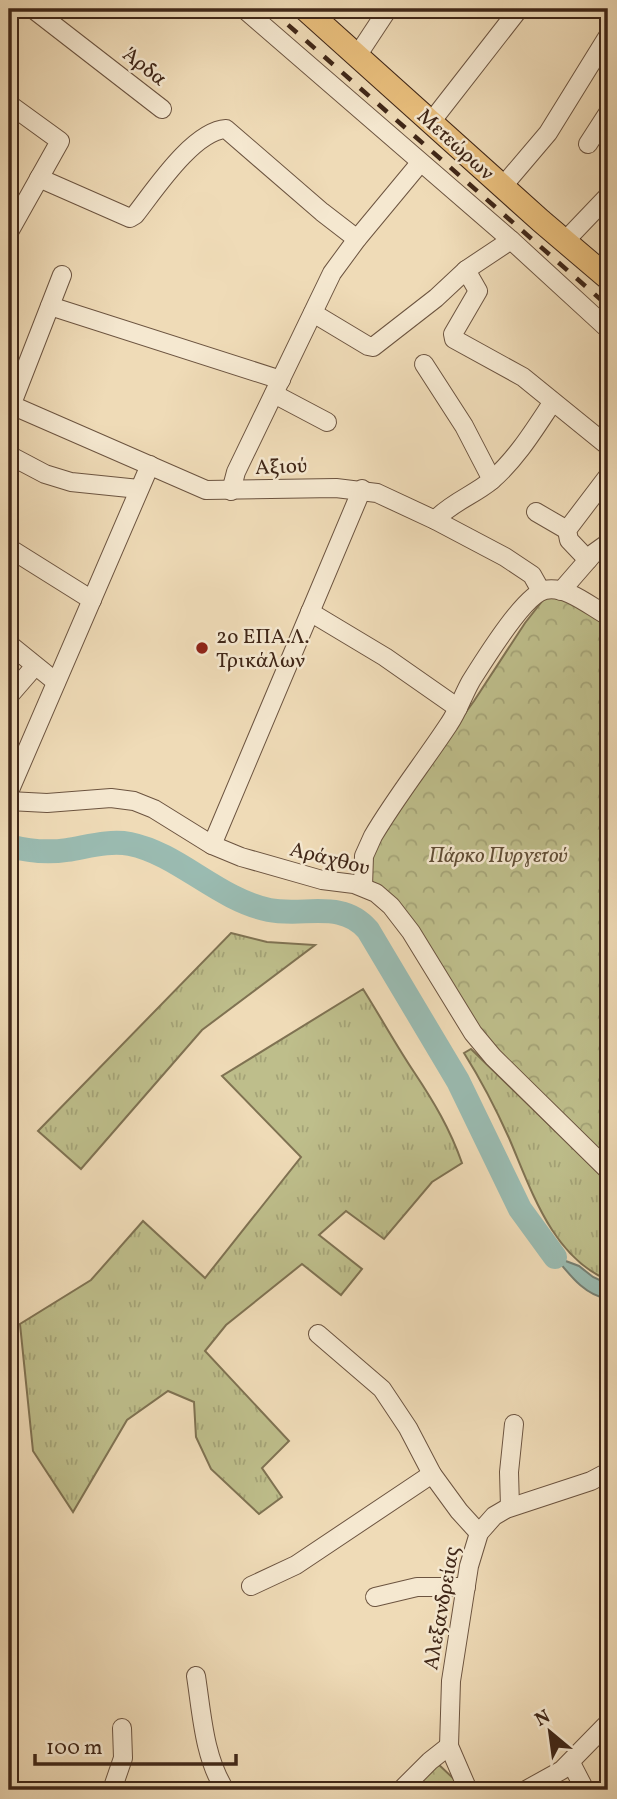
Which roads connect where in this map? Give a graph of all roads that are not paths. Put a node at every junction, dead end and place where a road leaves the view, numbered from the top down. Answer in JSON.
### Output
{"nodes":[{"id":1,"x":33,"y":9,"type":"edge"},
{"id":2,"x":244,"y":9,"type":"edge"},
{"id":3,"x":305,"y":9,"type":"edge"},
{"id":4,"x":388,"y":9,"type":"edge"},
{"id":5,"x":519,"y":9,"type":"edge"},
{"id":6,"x":608,"y":36,"type":"edge"},
{"id":7,"x":356,"y":56,"type":"junction"},
{"id":8,"x":9,"y":104,"type":"edge"},
{"id":9,"x":162,"y":109,"type":"dead end"},
{"id":10,"x":608,"y":113,"type":"edge"},
{"id":11,"x":431,"y":122,"type":"junction"},
{"id":12,"x":588,"y":144,"type":"dead end"},
{"id":13,"x":420,"y":163,"type":"junction"},
{"id":14,"x":39,"y":178,"type":"junction"},
{"id":15,"x":503,"y":186,"type":"junction"},
{"id":16,"x":608,"y":196,"type":"edge"},
{"id":17,"x":9,"y":232,"type":"edge"},
{"id":18,"x":357,"y":239,"type":"junction"},
{"id":19,"x":511,"y":240,"type":"junction"},
{"id":20,"x":565,"y":241,"type":"junction"},
{"id":21,"x":466,"y":270,"type":"junction"},
{"id":22,"x":62,"y":275,"type":"dead end"},
{"id":23,"x":608,"y":278,"type":"edge"},
{"id":24,"x":50,"y":306,"type":"junction"},
{"id":25,"x":313,"y":313,"type":"junction"},
{"id":26,"x":608,"y":329,"type":"edge"},
{"id":27,"x":424,"y":364,"type":"dead end"},
{"id":28,"x":278,"y":387,"type":"junction"},
{"id":29,"x":552,"y":403,"type":"junction"},
{"id":30,"x":10,"y":405,"type":"edge"},
{"id":31,"x":327,"y":422,"type":"dead end"},
{"id":32,"x":608,"y":446,"type":"edge"},
{"id":33,"x":9,"y":455,"type":"edge"},
{"id":34,"x":150,"y":465,"type":"junction"},
{"id":35,"x":608,"y":476,"type":"edge"},
{"id":36,"x":492,"y":480,"type":"junction"},
{"id":37,"x":139,"y":489,"type":"junction"},
{"id":38,"x":362,"y":489,"type":"junction"},
{"id":39,"x":231,"y":491,"type":"junction"},
{"id":40,"x":536,"y":512,"type":"dead end"},
{"id":41,"x":435,"y":520,"type":"junction"},
{"id":42,"x":567,"y":530,"type":"junction"},
{"id":43,"x":608,"y":543,"type":"edge"},
{"id":44,"x":9,"y":548,"type":"edge"},
{"id":45,"x":588,"y":560,"type":"junction"},
{"id":46,"x":541,"y":591,"type":"junction"},
{"id":47,"x":561,"y":591,"type":"junction"},
{"id":48,"x":92,"y":600,"type":"junction"},
{"id":49,"x":310,"y":612,"type":"junction"},
{"id":50,"x":608,"y":616,"type":"edge"},
{"id":51,"x":9,"y":644,"type":"edge"},
{"id":52,"x":35,"y":666,"type":"junction"},
{"id":53,"x":56,"y":682,"type":"junction"},
{"id":54,"x":9,"y":695,"type":"edge"},
{"id":55,"x":458,"y":708,"type":"junction"},
{"id":56,"x":9,"y":792,"type":"edge"},
{"id":57,"x":9,"y":801,"type":"edge"},
{"id":58,"x":212,"y":845,"type":"junction"},
{"id":59,"x":363,"y":886,"type":"junction"},
{"id":60,"x":608,"y":1170,"type":"edge"},
{"id":61,"x":318,"y":1334,"type":"dead end"},
{"id":62,"x":514,"y":1424,"type":"dead end"},
{"id":63,"x":608,"y":1472,"type":"edge"},
{"id":64,"x":432,"y":1474,"type":"junction"},
{"id":65,"x":510,"y":1507,"type":"junction"},
{"id":66,"x":479,"y":1533,"type":"junction"},
{"id":67,"x":251,"y":1586,"type":"dead end"},
{"id":68,"x":466,"y":1587,"type":"junction"},
{"id":69,"x":374,"y":1597,"type":"dead end"},
{"id":70,"x":196,"y":1676,"type":"dead end"},
{"id":71,"x":608,"y":1724,"type":"edge"},
{"id":72,"x":122,"y":1728,"type":"dead end"},
{"id":73,"x":449,"y":1746,"type":"junction"},
{"id":74,"x":571,"y":1763,"type":"junction"},
{"id":75,"x":112,"y":1790,"type":"edge"},
{"id":76,"x":225,"y":1790,"type":"edge"},
{"id":77,"x":401,"y":1790,"type":"edge"},
{"id":78,"x":468,"y":1790,"type":"edge"},
{"id":79,"x":526,"y":1790,"type":"edge"},
{"id":80,"x":584,"y":1790,"type":"edge"}],
"edges":[{"from":1,"to":9,"type":"street","name":"Άρδα"},
{"from":2,"to":13,"type":"street"},
{"from":3,"to":7,"type":"main road","name":"Μετεώρων"},
{"from":4,"to":7,"type":"street"},
{"from":5,"to":11,"type":"street"},
{"from":6,"to":15,"type":"street"},
{"from":7,"to":11,"type":"main road","name":"Μετεώρων"},
{"from":8,"to":14,"type":"street"},
{"from":10,"to":12,"type":"street"},
{"from":11,"to":15,"type":"main road","name":"Μετεώρων"},
{"from":13,"to":18,"type":"street"},
{"from":13,"to":19,"type":"street"},
{"from":14,"to":17,"type":"street"},
{"from":14,"to":18,"type":"street"},
{"from":15,"to":20,"type":"main road","name":"Μετεώρων"},
{"from":16,"to":20,"type":"street"},
{"from":18,"to":25,"type":"street"},
{"from":19,"to":21,"type":"street"},
{"from":19,"to":26,"type":"street"},
{"from":20,"to":23,"type":"main road","name":"Μετεώρων"},
{"from":21,"to":25,"type":"street"},
{"from":21,"to":29,"type":"street"},
{"from":22,"to":24,"type":"street"},
{"from":24,"to":28,"type":"street"},
{"from":24,"to":30,"type":"street"},
{"from":25,"to":28,"type":"street"},
{"from":27,"to":36,"type":"street"},
{"from":28,"to":31,"type":"street"},
{"from":28,"to":39,"type":"street"},
{"from":29,"to":32,"type":"street"},
{"from":29,"to":36,"type":"street"},
{"from":30,"to":34,"type":"street","name":"Αξιού"},
{"from":33,"to":37,"type":"street"},
{"from":34,"to":37,"type":"street"},
{"from":34,"to":39,"type":"street","name":"Αξιού"},
{"from":35,"to":42,"type":"street"},
{"from":36,"to":41,"type":"street"},
{"from":37,"to":48,"type":"street"},
{"from":38,"to":39,"type":"street","name":"Αξιού"},
{"from":38,"to":41,"type":"street","name":"Αξιού"},
{"from":38,"to":49,"type":"street"},
{"from":40,"to":42,"type":"street"},
{"from":41,"to":46,"type":"street","name":"Αξιού"},
{"from":42,"to":45,"type":"street"},
{"from":43,"to":45,"type":"street"},
{"from":44,"to":48,"type":"street"},
{"from":45,"to":47,"type":"street"},
{"from":46,"to":47,"type":"street"},
{"from":46,"to":55,"type":"street"},
{"from":47,"to":50,"type":"street"},
{"from":48,"to":53,"type":"street"},
{"from":49,"to":55,"type":"street"},
{"from":49,"to":58,"type":"street"},
{"from":51,"to":52,"type":"street"},
{"from":52,"to":53,"type":"street"},
{"from":52,"to":54,"type":"street"},
{"from":53,"to":56,"type":"street"},
{"from":55,"to":59,"type":"street"},
{"from":57,"to":58,"type":"street","name":"Αράχθου"},
{"from":58,"to":59,"type":"street","name":"Αράχθου"},
{"from":59,"to":60,"type":"street","name":"Αράχθου"},
{"from":61,"to":64,"type":"street"},
{"from":62,"to":65,"type":"street"},
{"from":63,"to":65,"type":"street","name":"Αλεξανδρείας"},
{"from":64,"to":66,"type":"street"},
{"from":64,"to":67,"type":"street"},
{"from":65,"to":66,"type":"street","name":"Αλεξανδρείας"},
{"from":66,"to":68,"type":"street","name":"Αλεξανδρείας"},
{"from":68,"to":69,"type":"street"},
{"from":68,"to":73,"type":"street","name":"Αλεξανδρείας"},
{"from":70,"to":76,"type":"street"},
{"from":71,"to":74,"type":"street"},
{"from":72,"to":75,"type":"street"},
{"from":73,"to":77,"type":"street"},
{"from":73,"to":78,"type":"street","name":"Αλεξανδρείας"},
{"from":74,"to":79,"type":"street"},
{"from":74,"to":80,"type":"street"}]}
